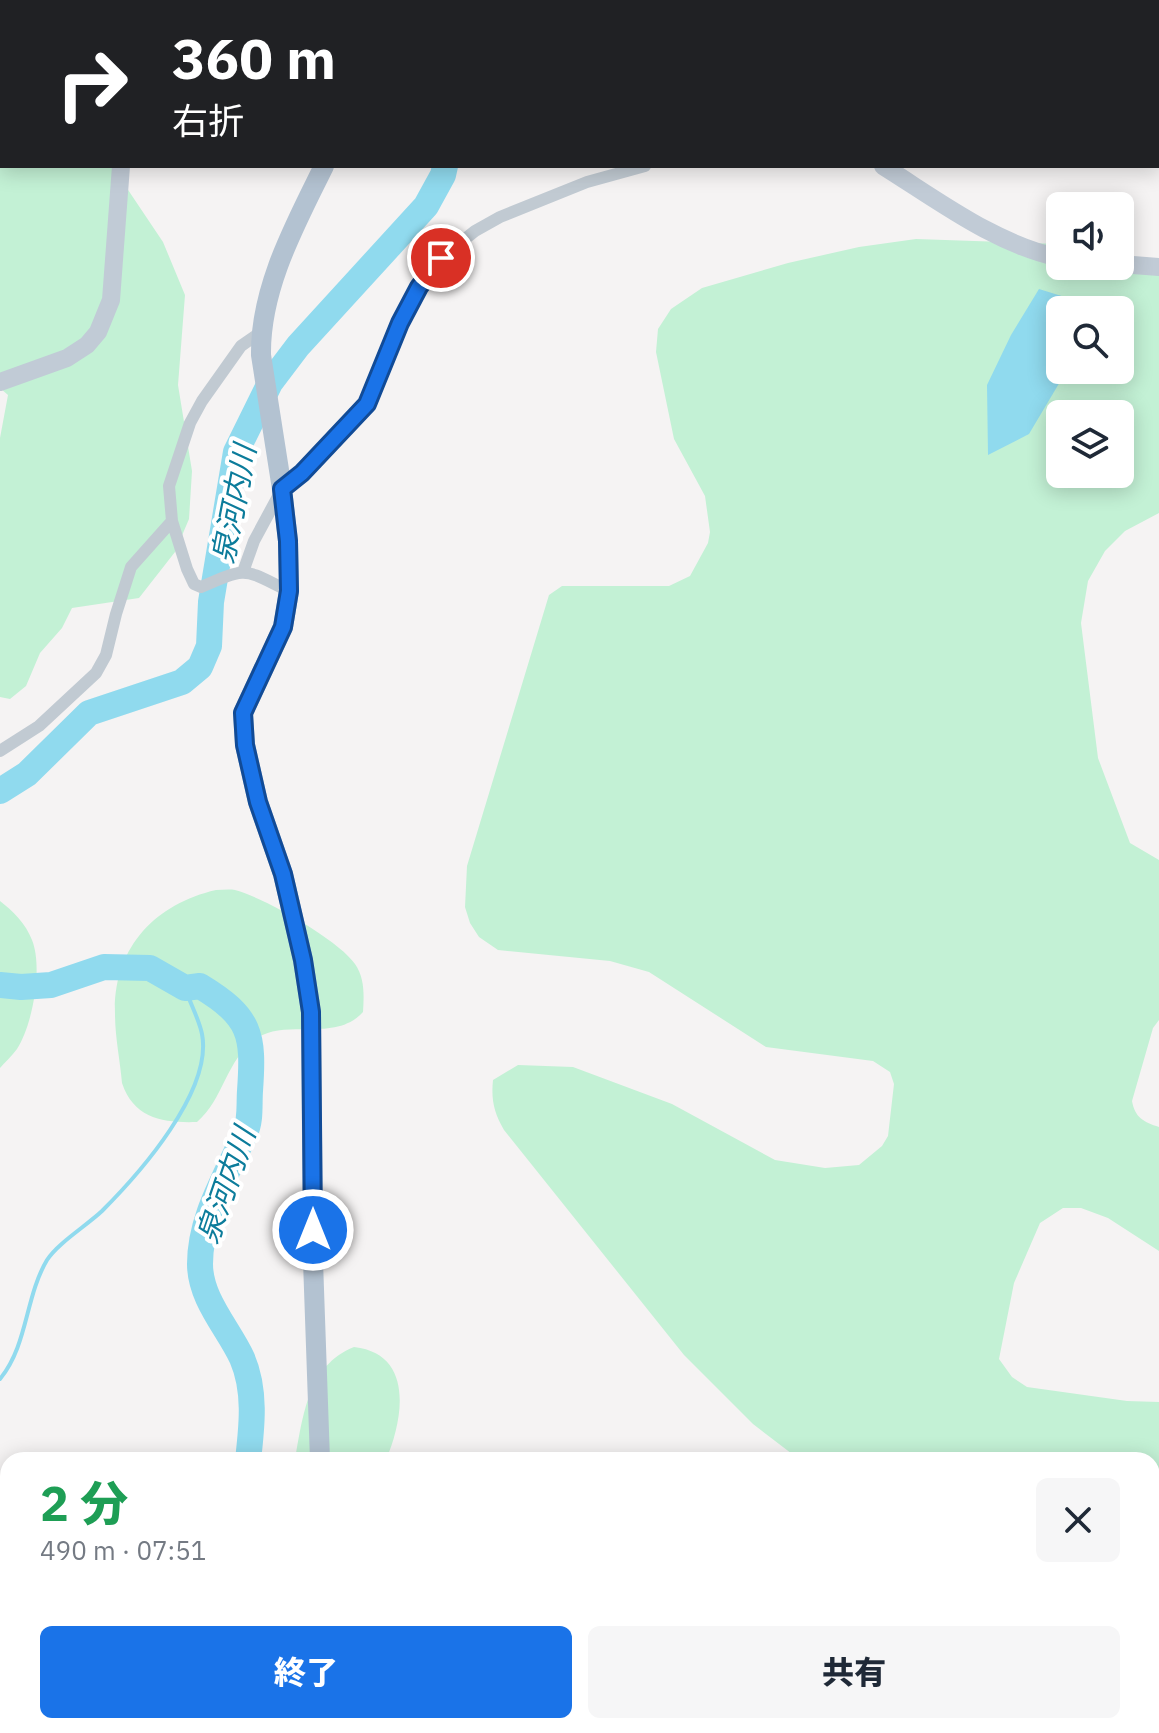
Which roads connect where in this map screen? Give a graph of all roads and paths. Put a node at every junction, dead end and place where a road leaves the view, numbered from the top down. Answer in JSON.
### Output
{"nodes":[{"id":1,"x":121,"y":168,"type":"edge"},
{"id":2,"x":323,"y":168,"type":"edge"},
{"id":3,"x":638,"y":168,"type":"edge"},
{"id":4,"x":886,"y":168,"type":"edge"},
{"id":5,"x":1046,"y":255,"type":"edge"},
{"id":6,"x":1134,"y":265,"type":"edge"},
{"id":7,"x":1159,"y":267,"type":"edge"},
{"id":8,"x":261,"y":332,"type":"junction"},
{"id":9,"x":0,"y":382,"type":"edge"},
{"id":10,"x":282,"y":489,"type":"junction"},
{"id":11,"x":172,"y":521,"type":"junction"},
{"id":12,"x":240,"y":572,"type":"junction"},
{"id":13,"x":289,"y":591,"type":"junction"},
{"id":14,"x":0,"y":751,"type":"edge"},
{"id":15,"x":320,"y":1452,"type":"edge"}],
"edges":[{"from":1,"to":9,"type":"main road"},
{"from":2,"to":8,"type":"main road"},
{"from":3,"to":10,"type":"street"},
{"from":4,"to":5,"type":"main road"},
{"from":6,"to":7,"type":"main road"},
{"from":8,"to":10,"type":"main road"},
{"from":8,"to":11,"type":"street"},
{"from":10,"to":12,"type":"street"},
{"from":10,"to":13,"type":"main road"},
{"from":11,"to":12,"type":"street"},
{"from":11,"to":14,"type":"street"},
{"from":12,"to":13,"type":"street"},
{"from":13,"to":15,"type":"main road"}]}
